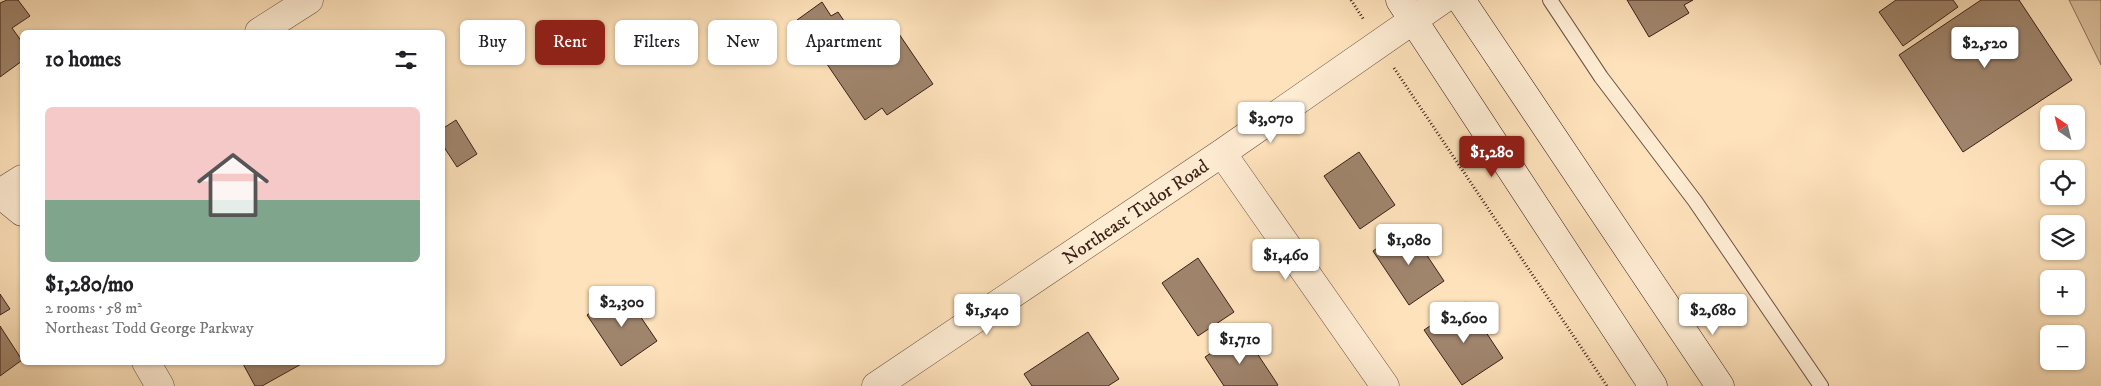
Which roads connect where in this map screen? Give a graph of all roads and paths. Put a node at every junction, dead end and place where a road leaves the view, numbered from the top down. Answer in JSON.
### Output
{"nodes":[{"id":1,"x":308,"y":0,"type":"edge"},
{"id":2,"x":1351,"y":0,"type":"edge"},
{"id":3,"x":1442,"y":0,"type":"edge"},
{"id":4,"x":1461,"y":0,"type":"edge"},
{"id":5,"x":1550,"y":0,"type":"edge"},
{"id":6,"x":1407,"y":10,"type":"edge"},
{"id":7,"x":262,"y":30,"type":"edge"},
{"id":8,"x":1379,"y":44,"type":"junction"},
{"id":9,"x":1222,"y":152,"type":"junction"},
{"id":10,"x":20,"y":180,"type":"edge"},
{"id":11,"x":0,"y":194,"type":"edge"},
{"id":12,"x":20,"y":210,"type":"edge"},
{"id":13,"x":148,"y":365,"type":"edge"},
{"id":14,"x":160,"y":386,"type":"edge"},
{"id":15,"x":876,"y":386,"type":"edge"},
{"id":16,"x":1385,"y":386,"type":"edge"},
{"id":17,"x":1607,"y":386,"type":"edge"},
{"id":18,"x":1653,"y":386,"type":"edge"},
{"id":19,"x":1720,"y":386,"type":"edge"},
{"id":20,"x":1820,"y":386,"type":"edge"}],
"edges":[{"from":1,"to":7,"type":"street"},
{"from":2,"to":8,"type":"path"},
{"from":3,"to":6,"type":"street","name":"Northeast Tudor Road"},
{"from":4,"to":19,"type":"street"},
{"from":5,"to":20,"type":"lane"},
{"from":6,"to":8,"type":"street","name":"Northeast Tudor Road"},
{"from":6,"to":18,"type":"street"},
{"from":8,"to":9,"type":"street","name":"Northeast Tudor Road"},
{"from":8,"to":17,"type":"path"},
{"from":9,"to":15,"type":"street","name":"Northeast Tudor Road"},
{"from":9,"to":16,"type":"street"},
{"from":10,"to":11,"type":"street"},
{"from":11,"to":12,"type":"street"},
{"from":13,"to":14,"type":"street"}]}
